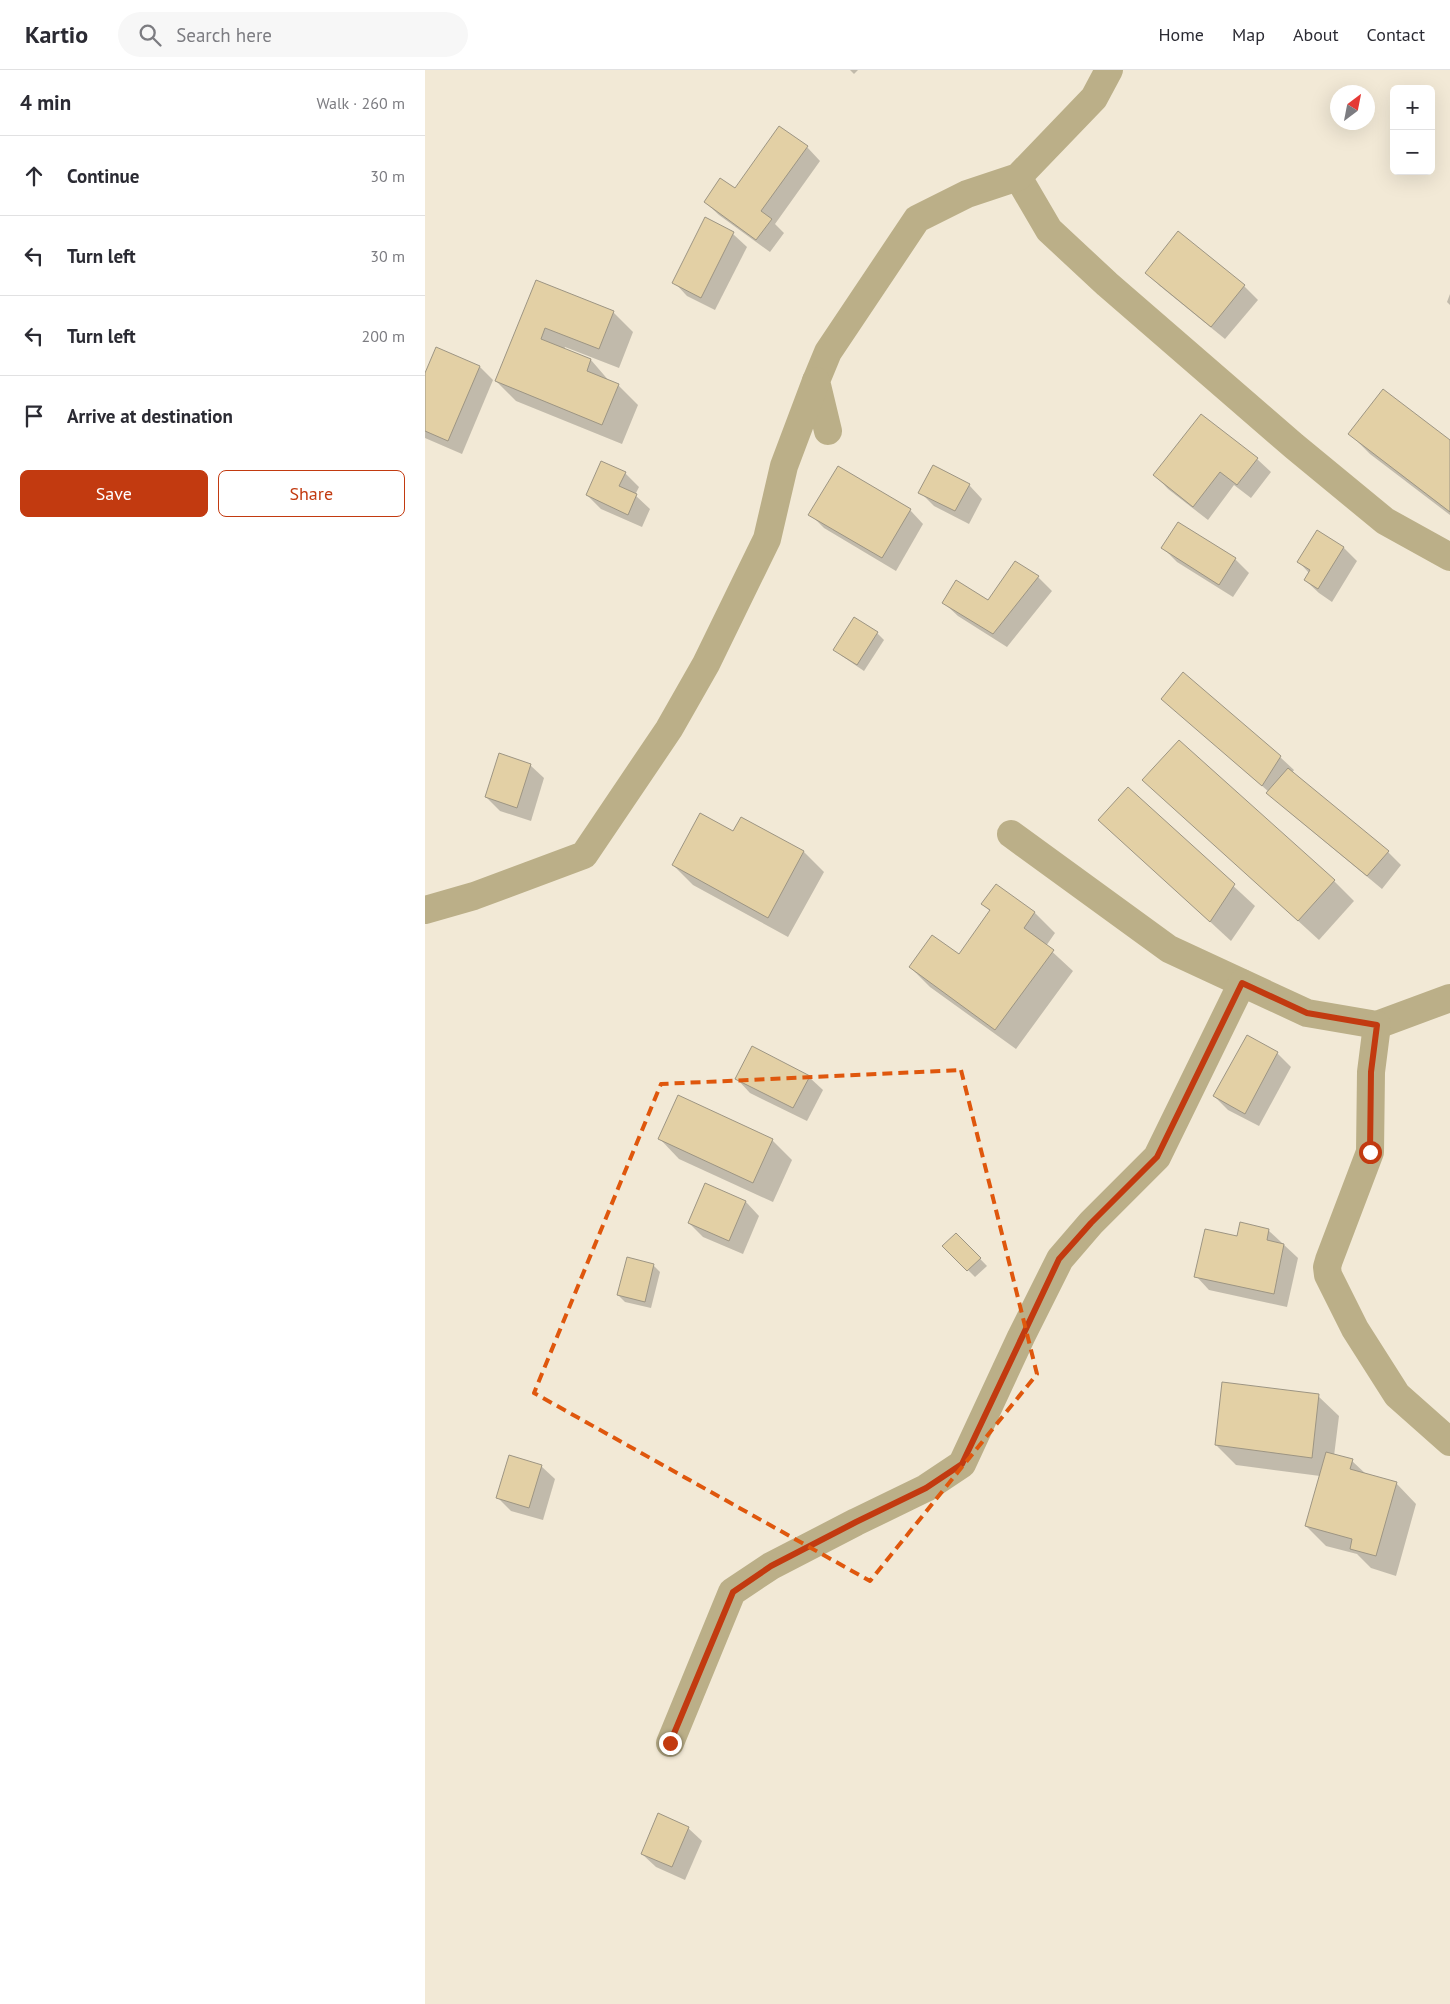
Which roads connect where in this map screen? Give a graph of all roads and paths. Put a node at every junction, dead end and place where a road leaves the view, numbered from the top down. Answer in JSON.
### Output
{"nodes":[{"id":1,"x":1109,"y":70,"type":"edge"},
{"id":2,"x":1018,"y":176,"type":"junction"},
{"id":3,"x":816,"y":381,"type":"junction"},
{"id":4,"x":828,"y":431,"type":"dead end"},
{"id":5,"x":1450,"y":558,"type":"edge"},
{"id":6,"x":1011,"y":834,"type":"dead end"},
{"id":7,"x":425,"y":910,"type":"edge"},
{"id":8,"x":1242,"y":983,"type":"junction"},
{"id":9,"x":1450,"y":998,"type":"edge"},
{"id":10,"x":1377,"y":1025,"type":"junction"},
{"id":11,"x":1450,"y":1442,"type":"edge"},
{"id":12,"x":670,"y":1743,"type":"dead end"}],
"edges":[{"from":1,"to":2,"type":"street"},
{"from":2,"to":3,"type":"street"},
{"from":2,"to":5,"type":"street"},
{"from":3,"to":4,"type":"street"},
{"from":3,"to":7,"type":"street"},
{"from":6,"to":8,"type":"street"},
{"from":8,"to":10,"type":"street"},
{"from":8,"to":12,"type":"street"},
{"from":9,"to":10,"type":"street"},
{"from":10,"to":11,"type":"street"}]}
